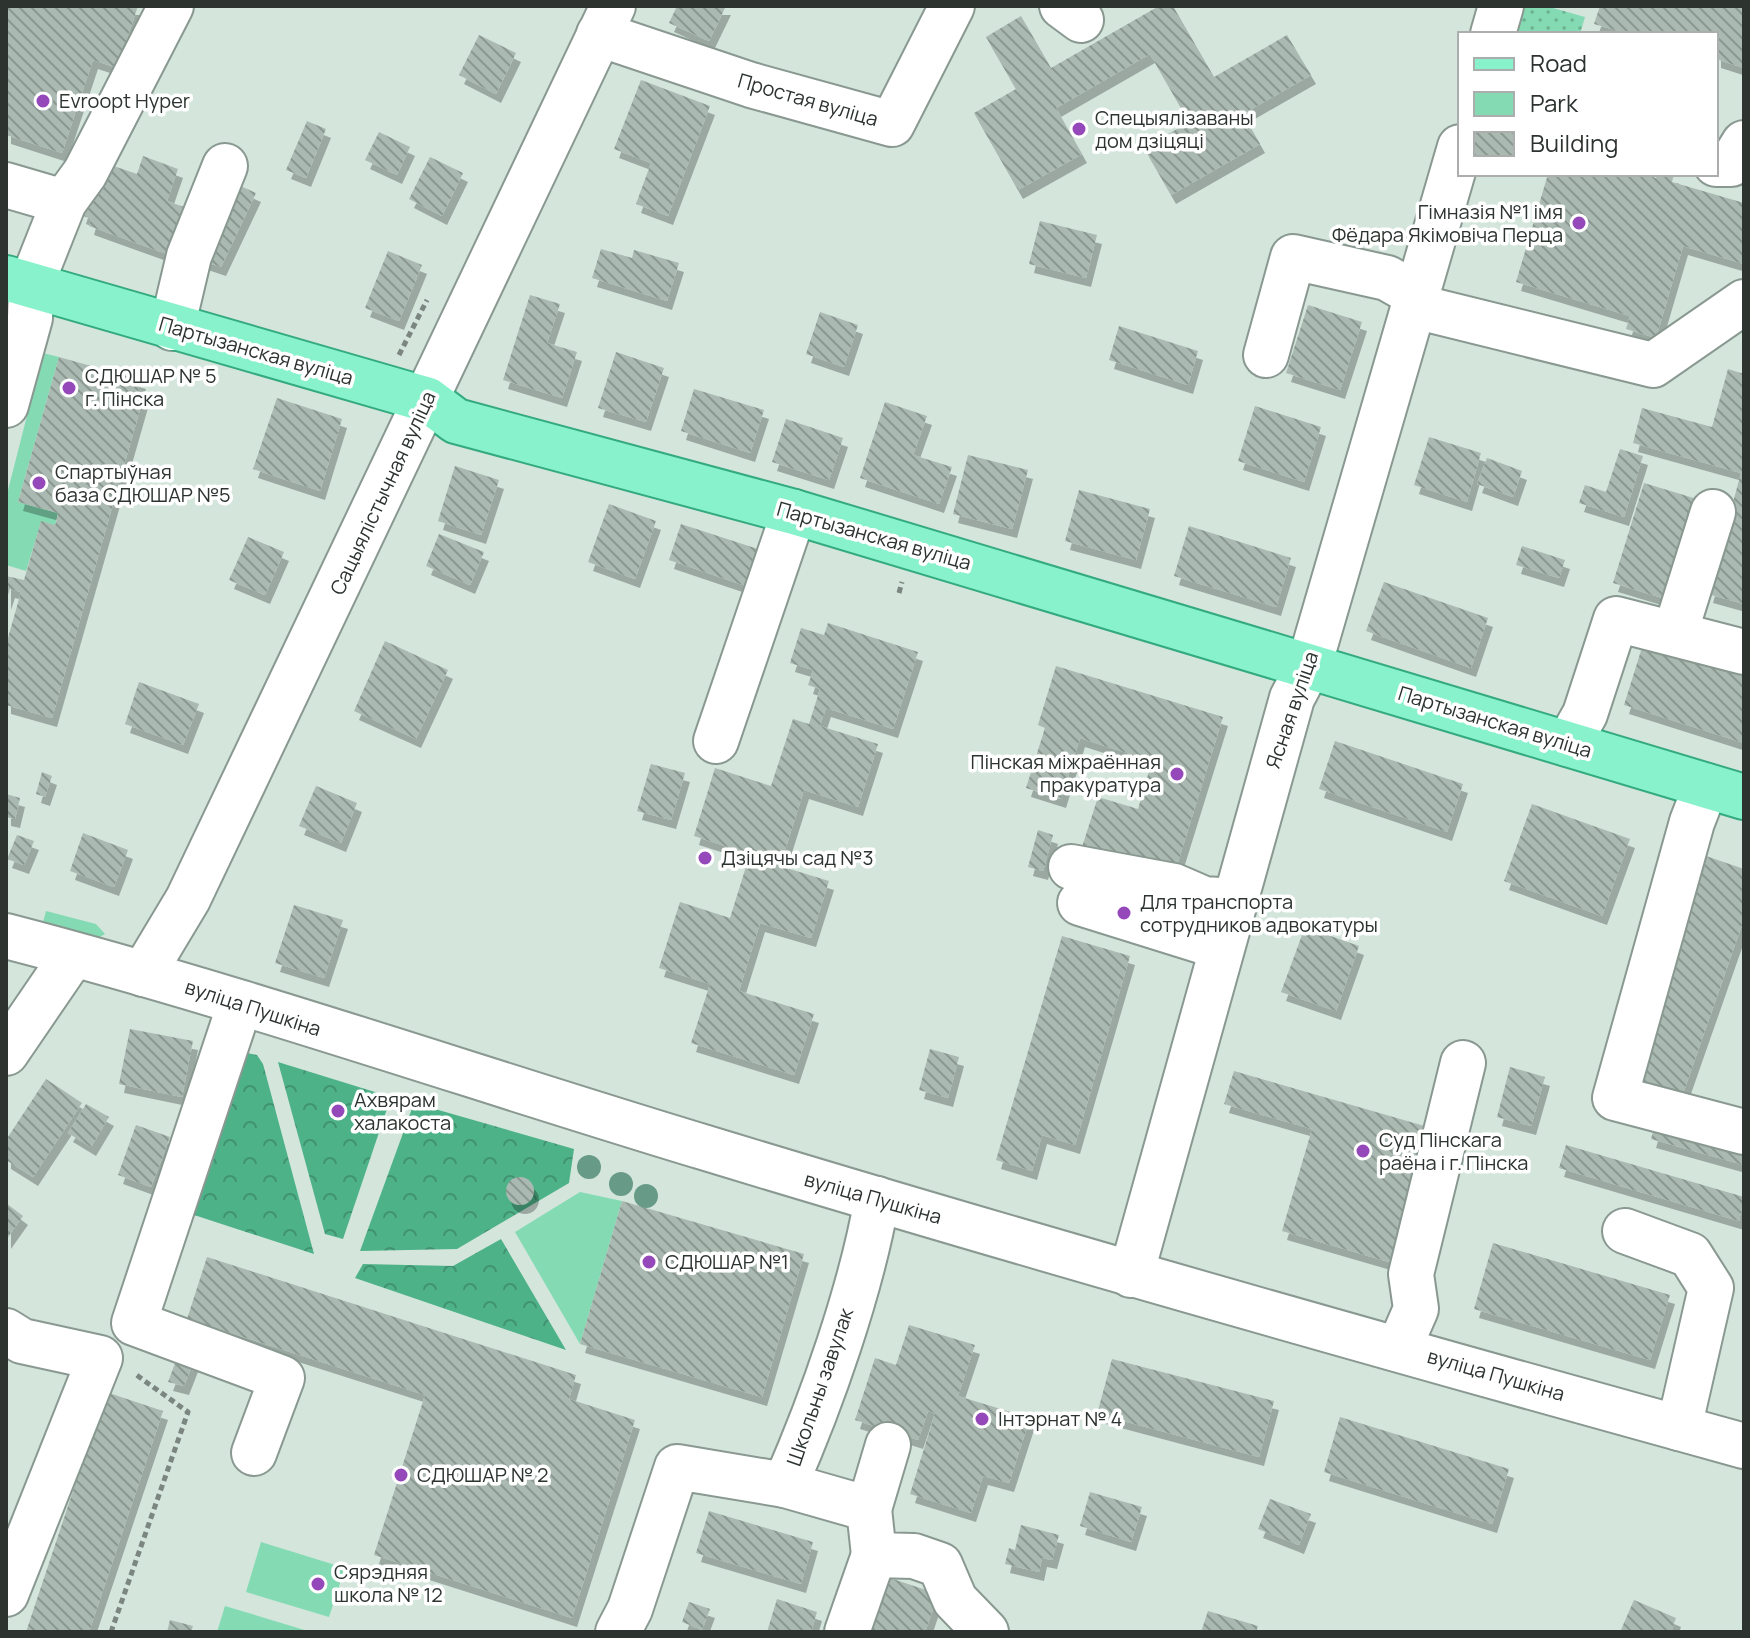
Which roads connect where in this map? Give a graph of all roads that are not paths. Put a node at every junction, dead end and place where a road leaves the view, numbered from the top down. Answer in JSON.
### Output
{"nodes":[{"id":1,"x":171,"y":6,"type":"edge"},
{"id":2,"x":952,"y":6,"type":"edge"},
{"id":3,"x":1501,"y":6,"type":"edge"},
{"id":4,"x":606,"y":20,"type":"edge"},
{"id":5,"x":1494,"y":32,"type":"edge"},
{"id":6,"x":1744,"y":143,"type":"edge"},
{"id":7,"x":1458,"y":154,"type":"edge"},
{"id":8,"x":1718,"y":164,"type":"edge"},
{"id":9,"x":225,"y":166,"type":"dead end"},
{"id":10,"x":6,"y":185,"type":"edge"},
{"id":11,"x":64,"y":202,"type":"junction"},
{"id":12,"x":18,"y":281,"type":"edge"},
{"id":13,"x":1416,"y":300,"type":"junction"},
{"id":14,"x":1744,"y":302,"type":"edge"},
{"id":15,"x":172,"y":328,"type":"junction"},
{"id":16,"x":1266,"y":355,"type":"dead end"},
{"id":17,"x":428,"y":400,"type":"junction"},
{"id":18,"x":6,"y":405,"type":"edge"},
{"id":19,"x":794,"y":512,"type":"junction"},
{"id":20,"x":1713,"y":512,"type":"dead end"},
{"id":21,"x":1675,"y":633,"type":"junction"},
{"id":22,"x":1744,"y":652,"type":"edge"},
{"id":23,"x":1309,"y":666,"type":"junction"},
{"id":24,"x":716,"y":741,"type":"dead end"},
{"id":25,"x":1568,"y":744,"type":"junction"},
{"id":26,"x":1725,"y":791,"type":"edge"},
{"id":27,"x":1234,"y":901,"type":"junction"},
{"id":28,"x":6,"y":936,"type":"edge"},
{"id":29,"x":1221,"y":947,"type":"junction"},
{"id":30,"x":73,"y":955,"type":"junction"},
{"id":31,"x":143,"y":974,"type":"junction"},
{"id":32,"x":240,"y":1004,"type":"junction"},
{"id":33,"x":6,"y":1053,"type":"edge"},
{"id":34,"x":1463,"y":1063,"type":"dead end"},
{"id":35,"x":1744,"y":1132,"type":"edge"},
{"id":36,"x":877,"y":1199,"type":"junction"},
{"id":37,"x":1625,"y":1231,"type":"dead end"},
{"id":38,"x":193,"y":1237,"type":"dead end"},
{"id":39,"x":1131,"y":1275,"type":"junction"},
{"id":40,"x":6,"y":1331,"type":"edge"},
{"id":41,"x":158,"y":1331,"type":"junction"},
{"id":42,"x":1399,"y":1348,"type":"junction"},
{"id":43,"x":1679,"y":1428,"type":"junction"},
{"id":44,"x":888,"y":1445,"type":"dead end"},
{"id":45,"x":1744,"y":1446,"type":"edge"},
{"id":46,"x":254,"y":1453,"type":"dead end"},
{"id":47,"x":785,"y":1485,"type":"junction"},
{"id":48,"x":869,"y":1509,"type":"junction"},
{"id":49,"x":874,"y":1555,"type":"junction"},
{"id":50,"x":6,"y":1594,"type":"edge"},
{"id":51,"x":618,"y":1632,"type":"edge"},
{"id":52,"x":847,"y":1632,"type":"edge"},
{"id":53,"x":986,"y":1632,"type":"edge"}],
"edges":[{"from":1,"to":11,"type":"street"},
{"from":2,"to":4,"type":"street","name":"Простая вуліца"},
{"from":3,"to":5,"type":"street"},
{"from":4,"to":17,"type":"street","name":"Сацыялістычная вуліца"},
{"from":6,"to":8,"type":"street"},
{"from":7,"to":13,"type":"street","name":"Ясная вуліца"},
{"from":9,"to":15,"type":"street"},
{"from":10,"to":11,"type":"street"},
{"from":11,"to":12,"type":"street"},
{"from":12,"to":15,"type":"main road","name":"Партызанская вуліца"},
{"from":12,"to":18,"type":"street"},
{"from":13,"to":14,"type":"street"},
{"from":13,"to":16,"type":"street"},
{"from":13,"to":23,"type":"street","name":"Ясная вуліца"},
{"from":15,"to":17,"type":"main road","name":"Партызанская вуліца"},
{"from":17,"to":19,"type":"main road","name":"Партызанская вуліца"},
{"from":17,"to":31,"type":"street","name":"Сацыялістычная вуліца"},
{"from":19,"to":23,"type":"main road","name":"Партызанская вуліца"},
{"from":19,"to":24,"type":"street"},
{"from":20,"to":21,"type":"street"},
{"from":21,"to":22,"type":"street"},
{"from":21,"to":25,"type":"street"},
{"from":23,"to":25,"type":"main road","name":"Партызанская вуліца"},
{"from":23,"to":27,"type":"street","name":"Ясная вуліца"},
{"from":25,"to":26,"type":"main road","name":"Партызанская вуліца"},
{"from":26,"to":35,"type":"street"},
{"from":27,"to":29,"type":"street","name":"Ясная вуліца"},
{"from":27,"to":29,"type":"street"},
{"from":28,"to":30,"type":"street","name":"вуліца Пушкіна"},
{"from":29,"to":39,"type":"street","name":"Ясная вуліца"},
{"from":30,"to":31,"type":"street","name":"вуліца Пушкіна"},
{"from":30,"to":33,"type":"street"},
{"from":31,"to":32,"type":"street","name":"вуліца Пушкіна"},
{"from":32,"to":36,"type":"street","name":"вуліца Пушкіна"},
{"from":32,"to":41,"type":"street"},
{"from":34,"to":42,"type":"street"},
{"from":36,"to":39,"type":"street","name":"вуліца Пушкіна"},
{"from":36,"to":47,"type":"street","name":"Школьны завулак"},
{"from":37,"to":43,"type":"street"},
{"from":38,"to":41,"type":"street"},
{"from":39,"to":42,"type":"street","name":"вуліца Пушкіна"},
{"from":40,"to":50,"type":"street"},
{"from":41,"to":46,"type":"street"},
{"from":42,"to":43,"type":"street","name":"вуліца Пушкіна"},
{"from":43,"to":45,"type":"street","name":"вуліца Пушкіна"},
{"from":44,"to":48,"type":"street"},
{"from":47,"to":48,"type":"street"},
{"from":47,"to":51,"type":"street","name":"Школьны завулак"},
{"from":48,"to":49,"type":"street"},
{"from":49,"to":52,"type":"street"},
{"from":49,"to":53,"type":"street"}]}
